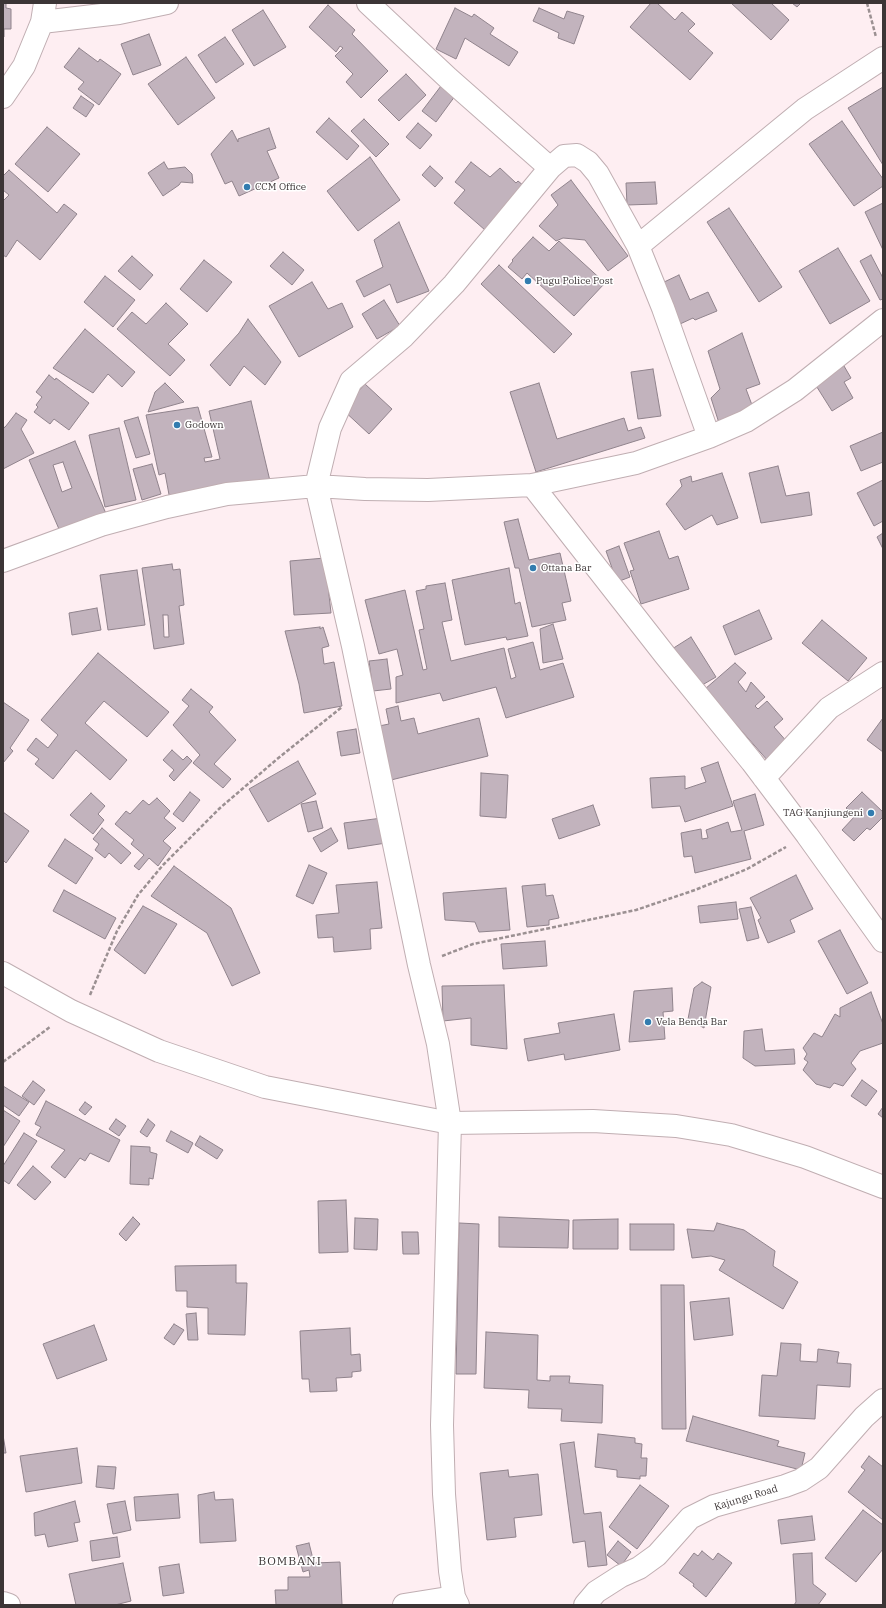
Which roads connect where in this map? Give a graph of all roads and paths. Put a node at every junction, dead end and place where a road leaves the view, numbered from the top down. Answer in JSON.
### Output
{"nodes":[{"id":1,"x":167,"y":3,"type":"edge"},
{"id":2,"x":368,"y":3,"type":"edge"},
{"id":3,"x":867,"y":3,"type":"edge"},
{"id":4,"x":43,"y":12,"type":"edge"},
{"id":5,"x":882,"y":58,"type":"edge"},
{"id":6,"x":3,"y":97,"type":"edge"},
{"id":7,"x":550,"y":168,"type":"junction"},
{"id":8,"x":638,"y":246,"type":"junction"},
{"id":9,"x":883,"y":320,"type":"edge"},
{"id":10,"x":709,"y":437,"type":"junction"},
{"id":11,"x":532,"y":485,"type":"junction"},
{"id":12,"x":316,"y":486,"type":"junction"},
{"id":13,"x":3,"y":560,"type":"edge"},
{"id":14,"x":883,"y":673,"type":"edge"},
{"id":15,"x":362,"y":691,"type":"junction"},
{"id":16,"x":764,"y":778,"type":"junction"},
{"id":17,"x":807,"y":835,"type":"junction"},
{"id":18,"x":883,"y":941,"type":"edge"},
{"id":19,"x":419,"y":965,"type":"junction"},
{"id":20,"x":3,"y":973,"type":"edge"},
{"id":21,"x":76,"y":1013,"type":"junction"},
{"id":22,"x":3,"y":1062,"type":"edge"},
{"id":23,"x":450,"y":1124,"type":"junction"},
{"id":24,"x":883,"y":1187,"type":"edge"},
{"id":25,"x":883,"y":1400,"type":"edge"},
{"id":26,"x":456,"y":1601,"type":"edge"},
{"id":27,"x":3,"y":1603,"type":"edge"},
{"id":28,"x":9,"y":1605,"type":"edge"},
{"id":29,"x":404,"y":1605,"type":"edge"},
{"id":30,"x":585,"y":1605,"type":"edge"}],
"edges":[{"from":1,"to":4,"type":"street"},
{"from":2,"to":7,"type":"street"},
{"from":3,"to":5,"type":"path"},
{"from":4,"to":6,"type":"street"},
{"from":5,"to":8,"type":"street"},
{"from":7,"to":8,"type":"street"},
{"from":7,"to":12,"type":"street"},
{"from":8,"to":10,"type":"street"},
{"from":9,"to":10,"type":"street"},
{"from":10,"to":11,"type":"street"},
{"from":11,"to":12,"type":"street"},
{"from":11,"to":16,"type":"street"},
{"from":12,"to":13,"type":"street"},
{"from":12,"to":15,"type":"street"},
{"from":14,"to":16,"type":"street"},
{"from":15,"to":19,"type":"street"},
{"from":15,"to":21,"type":"path"},
{"from":16,"to":17,"type":"street"},
{"from":17,"to":18,"type":"street"},
{"from":17,"to":19,"type":"path"},
{"from":19,"to":23,"type":"street"},
{"from":20,"to":21,"type":"street"},
{"from":21,"to":22,"type":"path"},
{"from":21,"to":23,"type":"street"},
{"from":23,"to":24,"type":"street"},
{"from":23,"to":26,"type":"street"},
{"from":25,"to":30,"type":"street","name":"Kajungu Road"},
{"from":26,"to":29,"type":"street"},
{"from":27,"to":28,"type":"street"}]}
